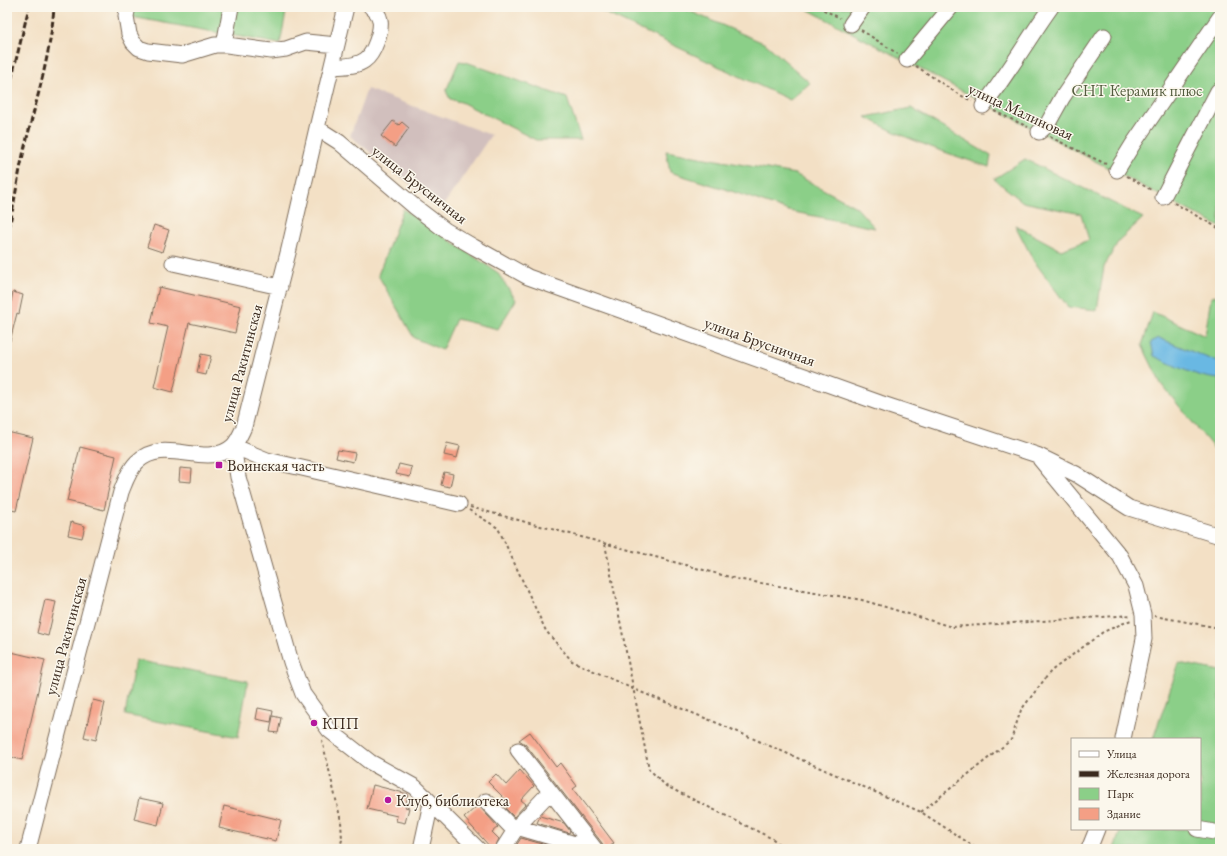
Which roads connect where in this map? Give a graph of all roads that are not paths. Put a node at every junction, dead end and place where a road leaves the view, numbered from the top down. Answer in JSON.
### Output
{"nodes":[{"id":1,"x":128,"y":7,"type":"edge"},
{"id":2,"x":231,"y":7,"type":"edge"},
{"id":3,"x":346,"y":7,"type":"edge"},
{"id":4,"x":371,"y":7,"type":"edge"},
{"id":5,"x":862,"y":7,"type":"edge"},
{"id":6,"x":951,"y":7,"type":"edge"},
{"id":7,"x":1051,"y":7,"type":"edge"},
{"id":8,"x":1220,"y":17,"type":"edge"},
{"id":9,"x":851,"y":24,"type":"road end"},
{"id":10,"x":1104,"y":36,"type":"dead end"},
{"id":11,"x":224,"y":45,"type":"junction"},
{"id":12,"x":337,"y":45,"type":"junction"},
{"id":13,"x":907,"y":60,"type":"road end"},
{"id":14,"x":332,"y":67,"type":"junction"},
{"id":15,"x":1218,"y":91,"type":"dead end"},
{"id":16,"x":983,"y":106,"type":"road end"},
{"id":17,"x":317,"y":128,"type":"junction"},
{"id":18,"x":1039,"y":132,"type":"road end"},
{"id":19,"x":1117,"y":170,"type":"road end"},
{"id":20,"x":1163,"y":197,"type":"road end"},
{"id":21,"x":173,"y":264,"type":"dead end"},
{"id":22,"x":280,"y":287,"type":"junction"},
{"id":23,"x":233,"y":446,"type":"junction"},
{"id":24,"x":1037,"y":455,"type":"junction"},
{"id":25,"x":460,"y":504,"type":"road end"},
{"id":26,"x":1220,"y":536,"type":"edge"},
{"id":27,"x":1123,"y":738,"type":"edge"},
{"id":28,"x":518,"y":750,"type":"dead end"},
{"id":29,"x":550,"y":792,"type":"junction"},
{"id":30,"x":486,"y":801,"type":"dead end"},
{"id":31,"x":431,"y":803,"type":"junction"},
{"id":32,"x":516,"y":828,"type":"junction"},
{"id":33,"x":1097,"y":830,"type":"edge"},
{"id":34,"x":1201,"y":830,"type":"edge"},
{"id":35,"x":1220,"y":833,"type":"edge"},
{"id":36,"x":28,"y":849,"type":"edge"},
{"id":37,"x":421,"y":849,"type":"edge"},
{"id":38,"x":478,"y":849,"type":"edge"},
{"id":39,"x":503,"y":849,"type":"edge"},
{"id":40,"x":592,"y":849,"type":"edge"},
{"id":41,"x":595,"y":849,"type":"edge"},
{"id":42,"x":1089,"y":849,"type":"edge"}],
"edges":[{"from":1,"to":11,"type":"street"},
{"from":2,"to":11,"type":"street"},
{"from":3,"to":12,"type":"street","name":"улица Ракитинская"},
{"from":4,"to":14,"type":"street"},
{"from":5,"to":9,"type":"street"},
{"from":6,"to":13,"type":"street"},
{"from":7,"to":16,"type":"street"},
{"from":8,"to":19,"type":"street"},
{"from":10,"to":18,"type":"street"},
{"from":11,"to":12,"type":"street"},
{"from":12,"to":14,"type":"street","name":"улица Ракитинская"},
{"from":14,"to":17,"type":"street","name":"улица Ракитинская"},
{"from":15,"to":20,"type":"street"},
{"from":17,"to":22,"type":"street","name":"улица Ракитинская"},
{"from":17,"to":24,"type":"street","name":"улица Брусничная"},
{"from":21,"to":22,"type":"street"},
{"from":22,"to":23,"type":"street","name":"улица Ракитинская"},
{"from":23,"to":25,"type":"street"},
{"from":23,"to":31,"type":"street"},
{"from":23,"to":36,"type":"street","name":"улица Ракитинская"},
{"from":24,"to":26,"type":"street","name":"улица Брусничная"},
{"from":24,"to":27,"type":"street"},
{"from":28,"to":29,"type":"street"},
{"from":29,"to":32,"type":"street"},
{"from":29,"to":41,"type":"street"},
{"from":30,"to":32,"type":"street"},
{"from":31,"to":37,"type":"street"},
{"from":31,"to":38,"type":"street"},
{"from":32,"to":39,"type":"street"},
{"from":32,"to":40,"type":"street"},
{"from":33,"to":42,"type":"street"},
{"from":34,"to":35,"type":"street"}]}
